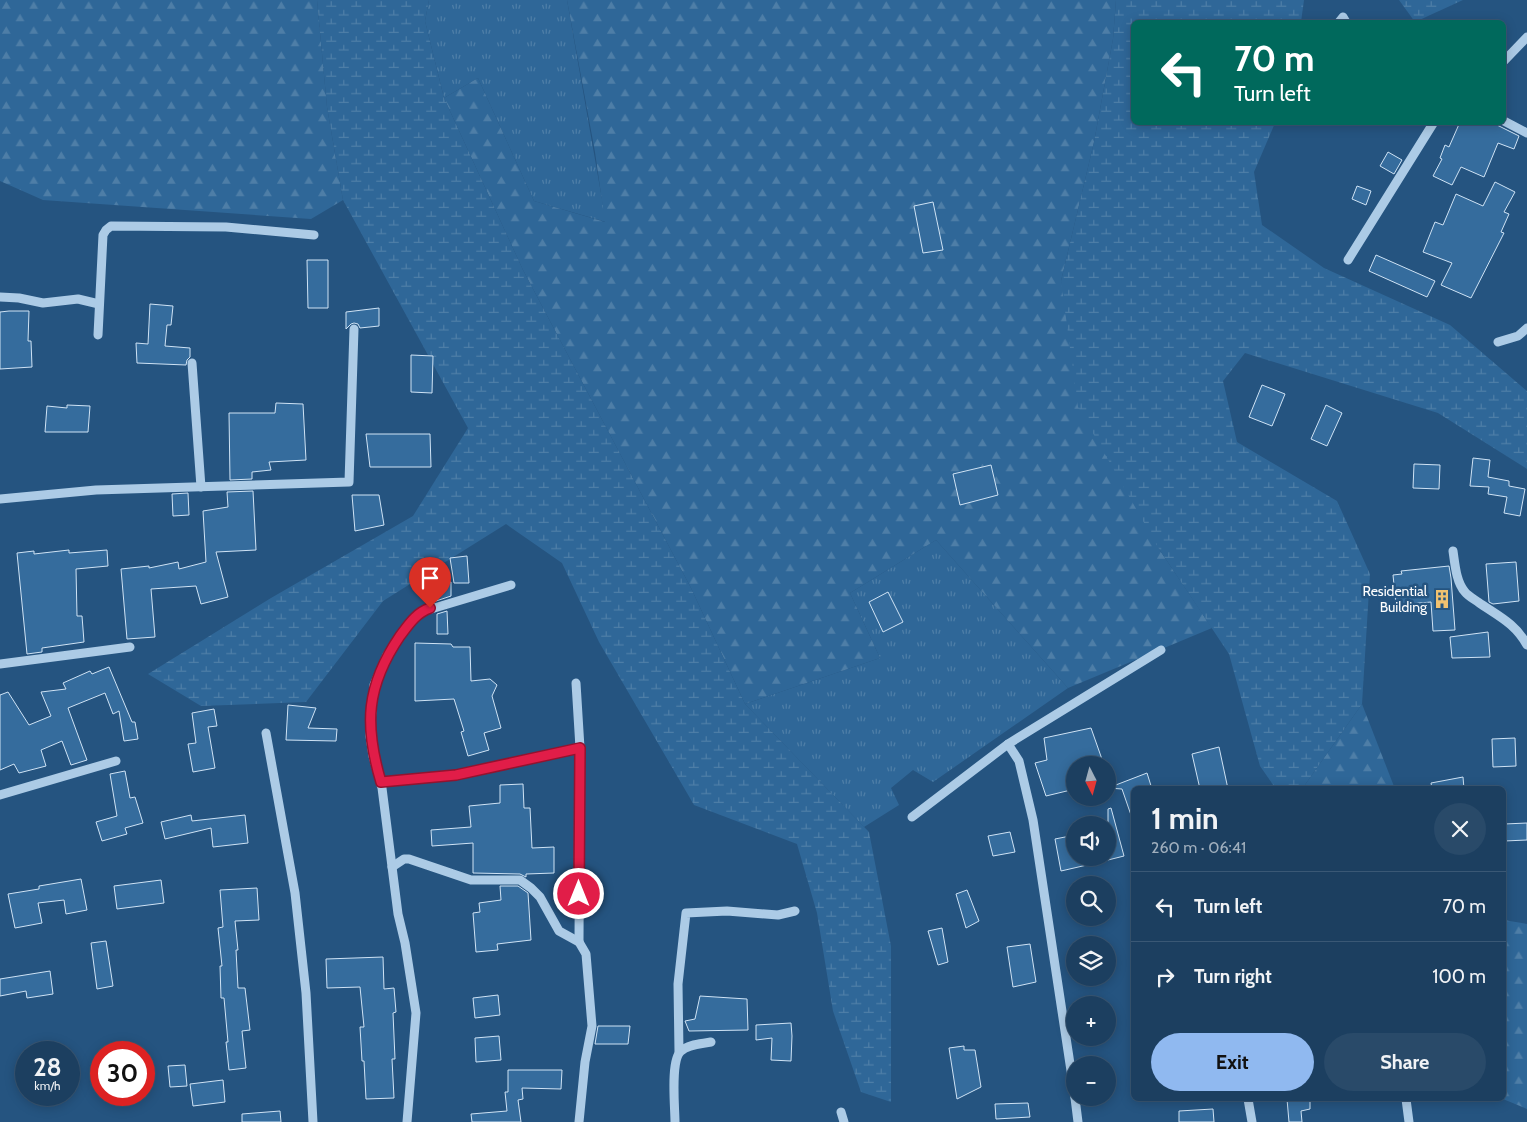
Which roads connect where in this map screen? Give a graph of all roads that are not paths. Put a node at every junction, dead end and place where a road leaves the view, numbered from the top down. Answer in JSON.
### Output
{"nodes":[{"id":1,"x":1527,"y":37,"type":"edge"},
{"id":2,"x":1506,"y":59,"type":"edge"},
{"id":3,"x":1506,"y":122,"type":"edge"},
{"id":4,"x":1432,"y":125,"type":"edge"},
{"id":5,"x":1527,"y":134,"type":"edge"},
{"id":6,"x":314,"y":236,"type":"dead end"},
{"id":7,"x":1348,"y":260,"type":"dead end"},
{"id":8,"x":0,"y":297,"type":"edge"},
{"id":9,"x":99,"y":304,"type":"junction"},
{"id":10,"x":354,"y":328,"type":"dead end"},
{"id":11,"x":1527,"y":328,"type":"edge"},
{"id":12,"x":98,"y":335,"type":"dead end"},
{"id":13,"x":1498,"y":342,"type":"dead end"},
{"id":14,"x":192,"y":363,"type":"dead end"},
{"id":15,"x":201,"y":486,"type":"junction"},
{"id":16,"x":0,"y":499,"type":"edge"},
{"id":17,"x":1453,"y":551,"type":"dead end"},
{"id":18,"x":511,"y":585,"type":"dead end"},
{"id":19,"x":1527,"y":645,"type":"edge"},
{"id":20,"x":130,"y":647,"type":"dead end"},
{"id":21,"x":1161,"y":650,"type":"dead end"},
{"id":22,"x":0,"y":664,"type":"edge"},
{"id":23,"x":576,"y":683,"type":"dead end"},
{"id":24,"x":266,"y":733,"type":"dead end"},
{"id":25,"x":1008,"y":744,"type":"junction"},
{"id":26,"x":580,"y":748,"type":"junction"},
{"id":27,"x":116,"y":761,"type":"dead end"},
{"id":28,"x":381,"y":782,"type":"junction"},
{"id":29,"x":0,"y":795,"type":"edge"},
{"id":30,"x":912,"y":817,"type":"dead end"},
{"id":31,"x":392,"y":867,"type":"junction"},
{"id":32,"x":795,"y":911,"type":"dead end"},
{"id":33,"x":579,"y":942,"type":"junction"},
{"id":34,"x":711,"y":1042,"type":"dead end"},
{"id":35,"x":679,"y":1052,"type":"junction"},
{"id":36,"x":1069,"y":1056,"type":"edge"},
{"id":37,"x":1248,"y":1101,"type":"edge"},
{"id":38,"x":1406,"y":1101,"type":"edge"},
{"id":39,"x":1076,"y":1106,"type":"edge"},
{"id":40,"x":842,"y":1112,"type":"dead end"},
{"id":41,"x":313,"y":1122,"type":"edge"},
{"id":42,"x":407,"y":1122,"type":"edge"},
{"id":43,"x":579,"y":1122,"type":"edge"},
{"id":44,"x":675,"y":1122,"type":"edge"},
{"id":45,"x":844,"y":1122,"type":"edge"},
{"id":46,"x":1078,"y":1122,"type":"edge"},
{"id":47,"x":1252,"y":1122,"type":"edge"},
{"id":48,"x":1409,"y":1122,"type":"edge"}],
"edges":[{"from":1,"to":2,"type":"street"},
{"from":3,"to":5,"type":"street"},
{"from":4,"to":7,"type":"street"},
{"from":6,"to":9,"type":"street"},
{"from":8,"to":9,"type":"street"},
{"from":9,"to":12,"type":"street"},
{"from":10,"to":15,"type":"street"},
{"from":11,"to":13,"type":"street"},
{"from":14,"to":15,"type":"street"},
{"from":15,"to":16,"type":"street"},
{"from":17,"to":19,"type":"street"},
{"from":18,"to":28,"type":"street"},
{"from":20,"to":22,"type":"street"},
{"from":21,"to":25,"type":"street"},
{"from":23,"to":26,"type":"street"},
{"from":24,"to":41,"type":"street"},
{"from":25,"to":30,"type":"street"},
{"from":25,"to":36,"type":"street"},
{"from":26,"to":28,"type":"street"},
{"from":26,"to":33,"type":"street"},
{"from":27,"to":29,"type":"street"},
{"from":28,"to":31,"type":"street"},
{"from":31,"to":33,"type":"street"},
{"from":31,"to":42,"type":"street"},
{"from":32,"to":35,"type":"street"},
{"from":33,"to":43,"type":"street"},
{"from":34,"to":35,"type":"street"},
{"from":35,"to":44,"type":"street"},
{"from":37,"to":47,"type":"street"},
{"from":38,"to":48,"type":"street"},
{"from":39,"to":46,"type":"street"},
{"from":40,"to":45,"type":"street"}]}
